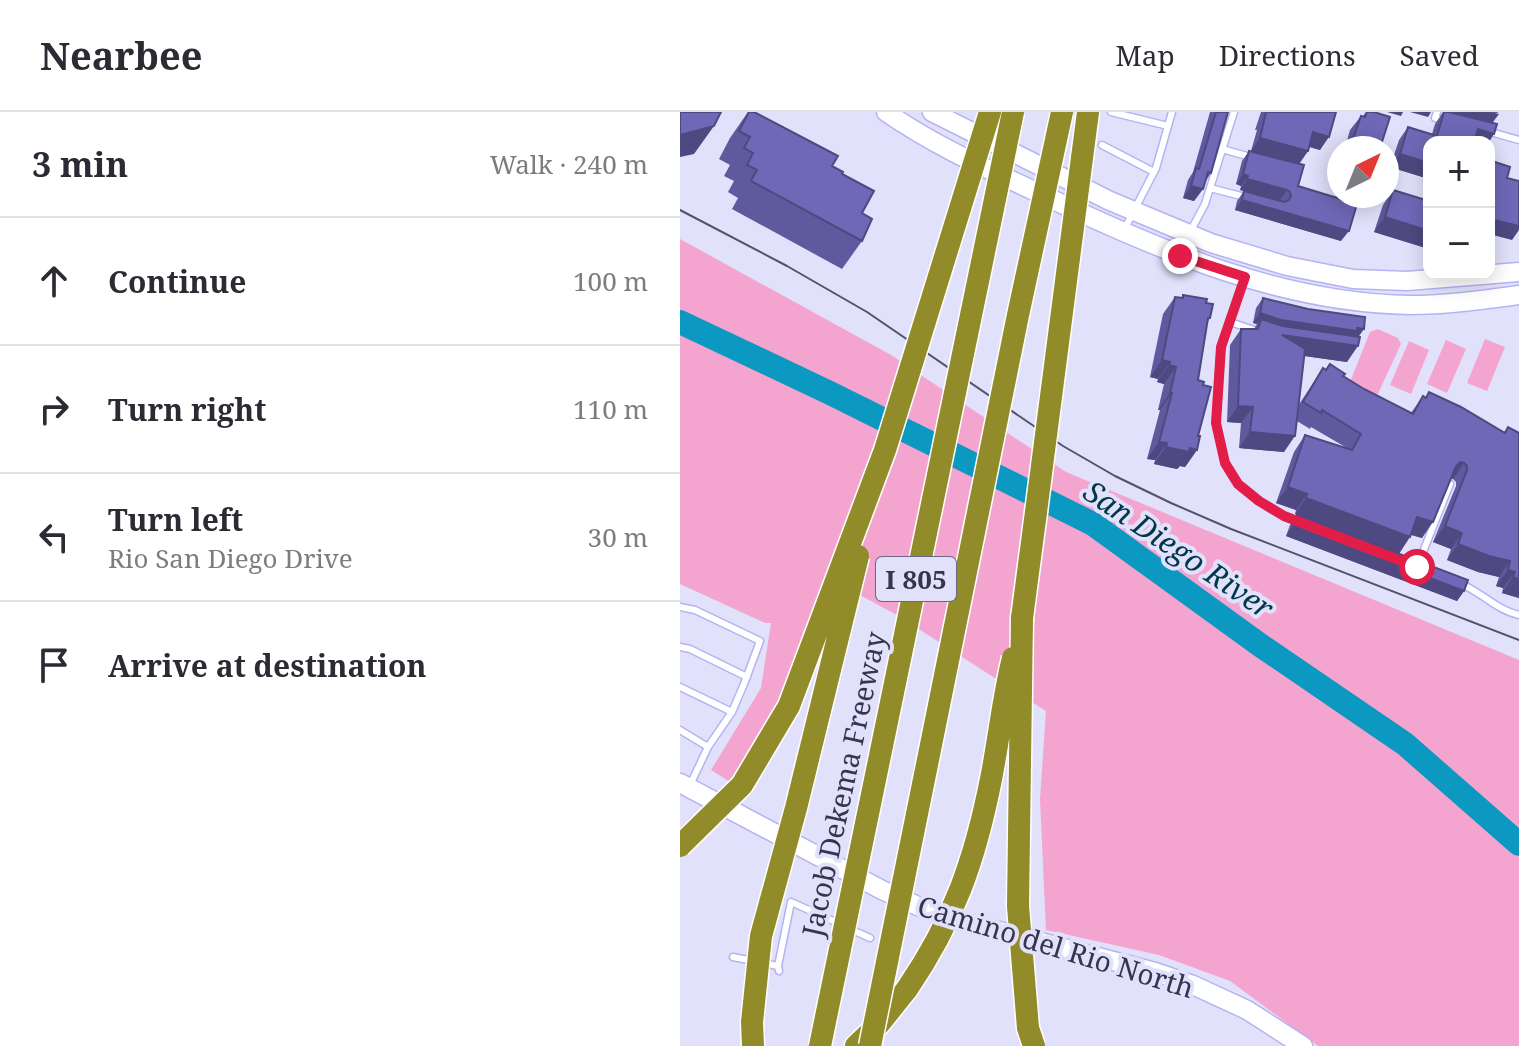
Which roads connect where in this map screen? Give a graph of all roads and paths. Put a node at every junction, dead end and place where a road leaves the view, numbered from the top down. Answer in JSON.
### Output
{"nodes":[{"id":1,"x":886,"y":112,"type":"edge"},
{"id":2,"x":932,"y":112,"type":"edge"},
{"id":3,"x":990,"y":112,"type":"edge"},
{"id":4,"x":1013,"y":112,"type":"edge"},
{"id":5,"x":1062,"y":112,"type":"edge"},
{"id":6,"x":1088,"y":112,"type":"edge"},
{"id":7,"x":1111,"y":112,"type":"edge"},
{"id":8,"x":1172,"y":112,"type":"edge"},
{"id":9,"x":1234,"y":112,"type":"edge"},
{"id":10,"x":1437,"y":112,"type":"edge"},
{"id":11,"x":959,"y":118,"type":"edge"},
{"id":12,"x":1449,"y":121,"type":"edge"},
{"id":13,"x":1168,"y":126,"type":"junction"},
{"id":14,"x":1477,"y":129,"type":"edge"},
{"id":15,"x":1519,"y":140,"type":"edge"},
{"id":16,"x":1102,"y":145,"type":"dead end"},
{"id":17,"x":1222,"y":149,"type":"junction"},
{"id":18,"x":1263,"y":160,"type":"edge"},
{"id":19,"x":1154,"y":172,"type":"junction"},
{"id":20,"x":1210,"y":188,"type":"junction"},
{"id":21,"x":1251,"y":199,"type":"edge"},
{"id":22,"x":1133,"y":211,"type":"junction"},
{"id":23,"x":1123,"y":232,"type":"junction"},
{"id":24,"x":1189,"y":234,"type":"junction"},
{"id":25,"x":1519,"y":272,"type":"edge"},
{"id":26,"x":1245,"y":277,"type":"junction"},
{"id":27,"x":1519,"y":295,"type":"edge"},
{"id":28,"x":1230,"y":322,"type":"junction"},
{"id":29,"x":1259,"y":331,"type":"edge"},
{"id":30,"x":885,"y":450,"type":"junction"},
{"id":31,"x":1450,"y":484,"type":"edge"},
{"id":32,"x":1314,"y":527,"type":"edge"},
{"id":33,"x":1402,"y":561,"type":"edge"},
{"id":34,"x":1417,"y":567,"type":"junction"},
{"id":35,"x":1430,"y":571,"type":"edge"},
{"id":36,"x":1454,"y":581,"type":"edge"},
{"id":37,"x":680,"y":607,"type":"edge"},
{"id":38,"x":1519,"y":615,"type":"edge"},
{"id":39,"x":1022,"y":618,"type":"junction"},
{"id":40,"x":680,"y":647,"type":"edge"},
{"id":41,"x":747,"y":677,"type":"junction"},
{"id":42,"x":680,"y":687,"type":"edge"},
{"id":43,"x":732,"y":712,"type":"junction"},
{"id":44,"x":680,"y":730,"type":"edge"},
{"id":45,"x":708,"y":747,"type":"junction"},
{"id":46,"x":684,"y":785,"type":"edge"},
{"id":47,"x":680,"y":846,"type":"edge"},
{"id":48,"x":870,"y":938,"type":"dead end"},
{"id":49,"x":733,"y":957,"type":"dead end"},
{"id":50,"x":753,"y":1046,"type":"edge"},
{"id":51,"x":820,"y":1046,"type":"edge"},
{"id":52,"x":856,"y":1046,"type":"edge"},
{"id":53,"x":870,"y":1046,"type":"edge"},
{"id":54,"x":1034,"y":1046,"type":"edge"},
{"id":55,"x":1303,"y":1046,"type":"edge"}],
"edges":[{"from":1,"to":23,"type":"main road"},
{"from":2,"to":11,"type":"main road"},
{"from":3,"to":30,"type":"highway","bridge":true},
{"from":4,"to":51,"type":"highway","name":"Jacob Dekema Freeway","number":"I 805","bridge":true},
{"from":5,"to":53,"type":"highway","number":"I 805","bridge":true},
{"from":6,"to":39,"type":"highway","bridge":true},
{"from":7,"to":13,"type":"lane"},
{"from":8,"to":13,"type":"lane"},
{"from":9,"to":17,"type":"lane"},
{"from":10,"to":12,"type":"lane"},
{"from":11,"to":22,"type":"main road"},
{"from":13,"to":19,"type":"lane"},
{"from":14,"to":15,"type":"lane"},
{"from":16,"to":19,"type":"lane"},
{"from":17,"to":18,"type":"lane"},
{"from":17,"to":20,"type":"lane"},
{"from":19,"to":22,"type":"lane"},
{"from":20,"to":21,"type":"lane"},
{"from":20,"to":24,"type":"lane"},
{"from":22,"to":23,"type":"lane"},
{"from":22,"to":24,"type":"main road"},
{"from":23,"to":26,"type":"main road"},
{"from":24,"to":25,"type":"main road"},
{"from":26,"to":27,"type":"main road"},
{"from":26,"to":28,"type":"lane"},
{"from":28,"to":29,"type":"lane"},
{"from":28,"to":32,"type":"lane"},
{"from":30,"to":47,"type":"highway","bridge":true},
{"from":30,"to":50,"type":"highway","bridge":true},
{"from":31,"to":34,"type":"lane"},
{"from":33,"to":34,"type":"lane"},
{"from":34,"to":35,"type":"lane"},
{"from":36,"to":38,"type":"lane"},
{"from":37,"to":41,"type":"lane"},
{"from":39,"to":52,"type":"highway","bridge":true},
{"from":39,"to":54,"type":"highway","bridge":true},
{"from":40,"to":41,"type":"lane"},
{"from":41,"to":43,"type":"lane"},
{"from":42,"to":43,"type":"lane"},
{"from":43,"to":45,"type":"lane"},
{"from":44,"to":45,"type":"lane"},
{"from":45,"to":46,"type":"lane"},
{"from":46,"to":55,"type":"main road","name":"Camino del Rio North"},
{"from":48,"to":49,"type":"lane"}]}
